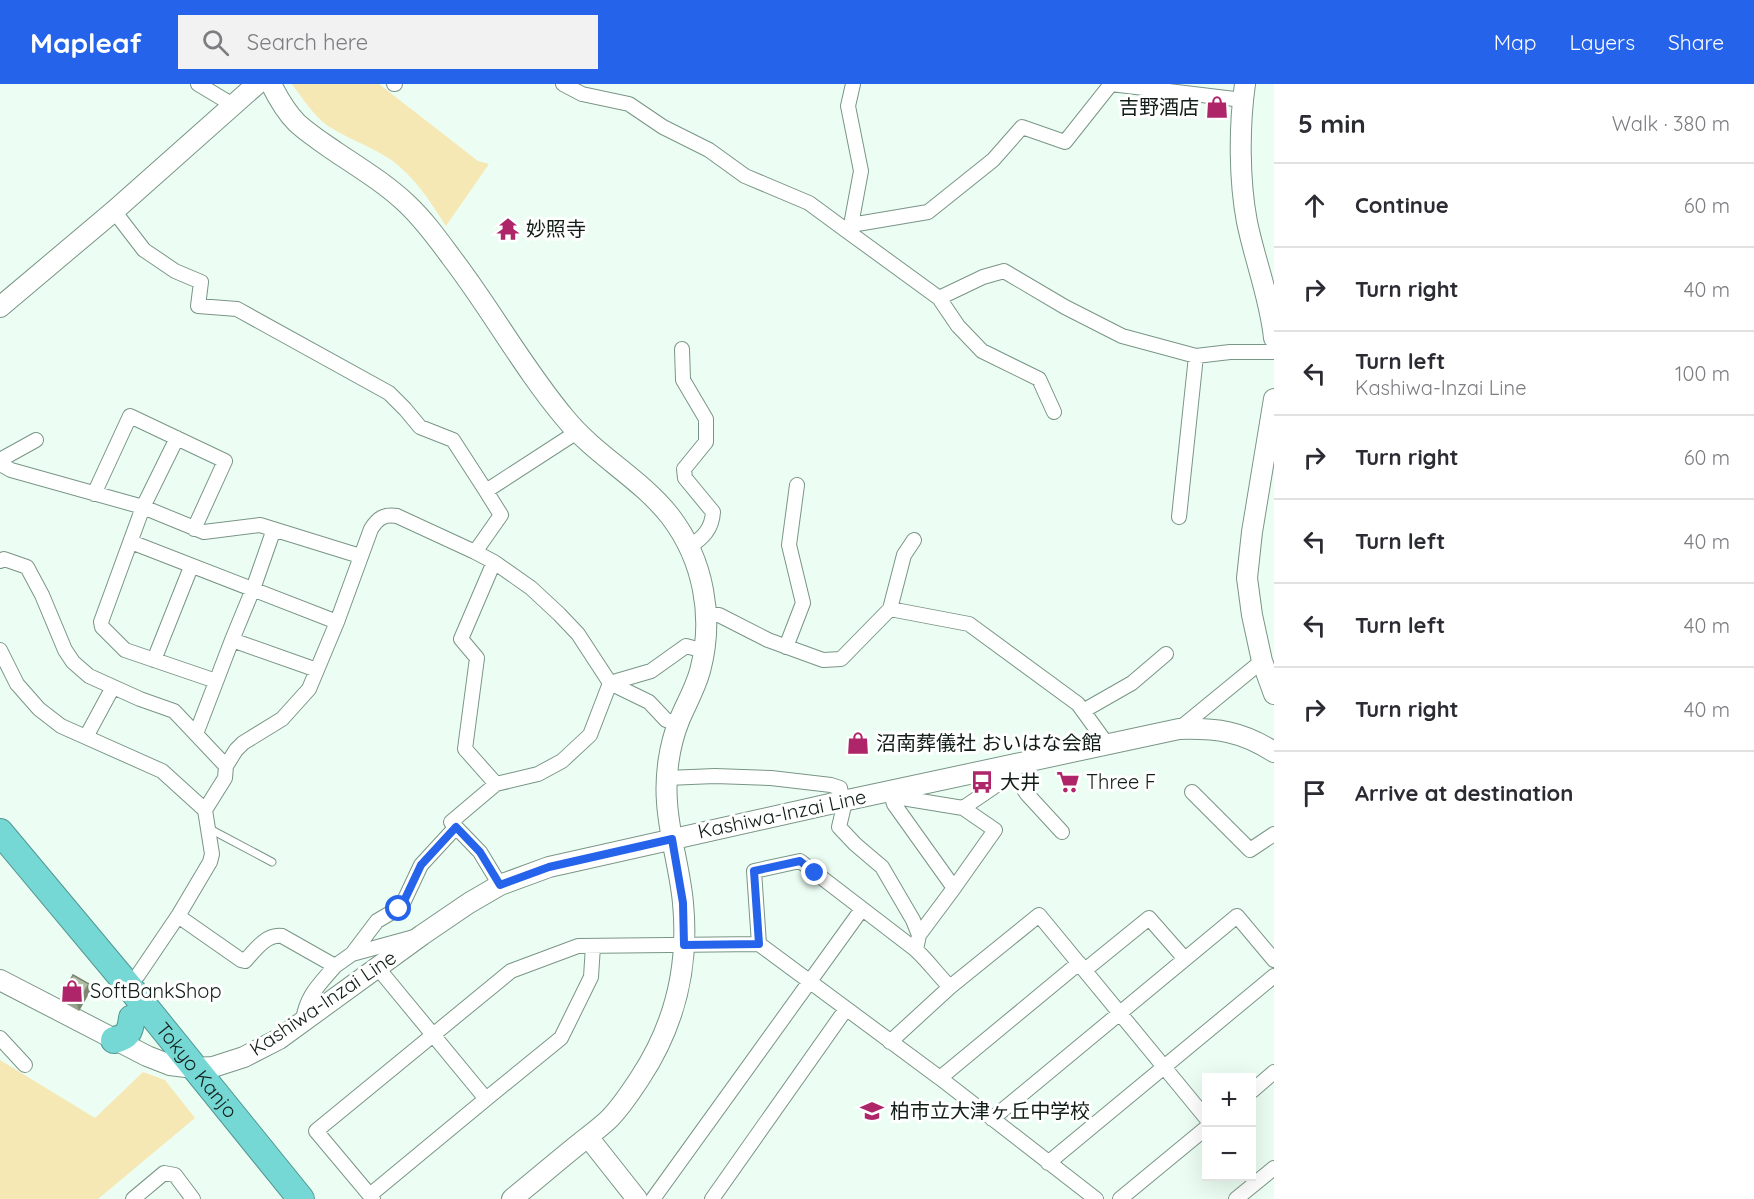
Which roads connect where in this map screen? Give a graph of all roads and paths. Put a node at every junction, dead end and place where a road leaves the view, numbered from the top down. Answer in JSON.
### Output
{"nodes":[{"id":1,"x":198,"y":84,"type":"edge"},
{"id":2,"x":257,"y":84,"type":"edge"},
{"id":3,"x":271,"y":84,"type":"edge"},
{"id":4,"x":563,"y":84,"type":"edge"},
{"id":5,"x":853,"y":84,"type":"edge"},
{"id":6,"x":1244,"y":92,"type":"edge"},
{"id":7,"x":233,"y":105,"type":"junction"},
{"id":8,"x":114,"y":211,"type":"junction"},
{"id":9,"x":849,"y":228,"type":"junction"},
{"id":10,"x":939,"y":298,"type":"junction"},
{"id":11,"x":0,"y":307,"type":"edge"},
{"id":12,"x":1273,"y":317,"type":"edge"},
{"id":13,"x":1274,"y":338,"type":"edge"},
{"id":14,"x":682,"y":350,"type":"dead end"},
{"id":15,"x":1274,"y":352,"type":"edge"},
{"id":16,"x":1196,"y":356,"type":"junction"},
{"id":17,"x":1274,"y":399,"type":"edge"},
{"id":18,"x":1054,"y":412,"type":"dead end"},
{"id":19,"x":577,"y":432,"type":"junction"},
{"id":20,"x":177,"y":438,"type":"junction"},
{"id":21,"x":36,"y":440,"type":"dead end"},
{"id":22,"x":0,"y":462,"type":"edge"},
{"id":23,"x":797,"y":485,"type":"dead end"},
{"id":24,"x":486,"y":491,"type":"junction"},
{"id":25,"x":94,"y":494,"type":"junction"},
{"id":26,"x":143,"y":507,"type":"junction"},
{"id":27,"x":1179,"y":517,"type":"dead end"},
{"id":28,"x":194,"y":529,"type":"junction"},
{"id":29,"x":274,"y":529,"type":"junction"},
{"id":30,"x":914,"y":540,"type":"dead end"},
{"id":31,"x":131,"y":542,"type":"junction"},
{"id":32,"x":689,"y":548,"type":"junction"},
{"id":33,"x":475,"y":552,"type":"junction"},
{"id":34,"x":360,"y":556,"type":"junction"},
{"id":35,"x":0,"y":561,"type":"edge"},
{"id":36,"x":494,"y":562,"type":"junction"},
{"id":37,"x":191,"y":567,"type":"junction"},
{"id":38,"x":253,"y":589,"type":"junction"},
{"id":39,"x":890,"y":609,"type":"junction"},
{"id":40,"x":706,"y":615,"type":"junction"},
{"id":41,"x":337,"y":622,"type":"junction"},
{"id":42,"x":232,"y":640,"type":"junction"},
{"id":43,"x":786,"y":646,"type":"junction"},
{"id":44,"x":0,"y":650,"type":"edge"},
{"id":45,"x":704,"y":651,"type":"junction"},
{"id":46,"x":1166,"y":654,"type":"dead end"},
{"id":47,"x":154,"y":660,"type":"junction"},
{"id":48,"x":1262,"y":661,"type":"junction"},
{"id":49,"x":317,"y":670,"type":"junction"},
{"id":50,"x":216,"y":681,"type":"junction"},
{"id":51,"x":610,"y":683,"type":"junction"},
{"id":52,"x":113,"y":687,"type":"junction"},
{"id":53,"x":1274,"y":694,"type":"edge"},
{"id":54,"x":1083,"y":711,"type":"junction"},
{"id":55,"x":678,"y":723,"type":"junction"},
{"id":56,"x":1179,"y":729,"type":"junction"},
{"id":57,"x":196,"y":734,"type":"junction"},
{"id":58,"x":86,"y":737,"type":"junction"},
{"id":59,"x":1107,"y":744,"type":"junction"},
{"id":60,"x":1274,"y":752,"type":"edge"},
{"id":61,"x":1007,"y":765,"type":"junction"},
{"id":62,"x":226,"y":766,"type":"junction"},
{"id":63,"x":667,"y":778,"type":"junction"},
{"id":64,"x":496,"y":784,"type":"junction"},
{"id":65,"x":1192,"y":792,"type":"dead end"},
{"id":66,"x":892,"y":797,"type":"junction"},
{"id":67,"x":843,"y":801,"type":"junction"},
{"id":68,"x":963,"y":808,"type":"junction"},
{"id":69,"x":204,"y":810,"type":"junction"},
{"id":70,"x":456,"y":827,"type":"junction"},
{"id":71,"x":208,"y":828,"type":"junction"},
{"id":72,"x":0,"y":832,"type":"edge"},
{"id":73,"x":1062,"y":832,"type":"dead end"},
{"id":74,"x":1274,"y":834,"type":"edge"},
{"id":75,"x":672,"y":839,"type":"junction"},
{"id":76,"x":0,"y":856,"type":"edge"},
{"id":77,"x":272,"y":862,"type":"dead end"},
{"id":78,"x":500,"y":885,"type":"junction"},
{"id":79,"x":954,"y":888,"type":"junction"},
{"id":80,"x":862,"y":909,"type":"junction"},
{"id":81,"x":178,"y":916,"type":"junction"},
{"id":82,"x":422,"y":935,"type":"junction"},
{"id":83,"x":919,"y":935,"type":"junction"},
{"id":84,"x":759,"y":944,"type":"junction"},
{"id":85,"x":684,"y":945,"type":"junction"},
{"id":86,"x":593,"y":946,"type":"junction"},
{"id":87,"x":916,"y":950,"type":"junction"},
{"id":88,"x":352,"y":954,"type":"junction"},
{"id":89,"x":1185,"y":959,"type":"junction"},
{"id":90,"x":1274,"y":960,"type":"edge"},
{"id":91,"x":334,"y":966,"type":"junction"},
{"id":92,"x":377,"y":967,"type":"junction"},
{"id":93,"x":1082,"y":967,"type":"junction"},
{"id":94,"x":1274,"y":976,"type":"edge"},
{"id":95,"x":0,"y":980,"type":"edge"},
{"id":96,"x":810,"y":982,"type":"junction"},
{"id":97,"x":127,"y":984,"type":"junction"},
{"id":98,"x":950,"y":987,"type":"junction"},
{"id":99,"x":846,"y":1009,"type":"junction"},
{"id":100,"x":1120,"y":1013,"type":"junction"},
{"id":101,"x":132,"y":1018,"type":"junction"},
{"id":102,"x":303,"y":1021,"type":"junction"},
{"id":103,"x":432,"y":1035,"type":"junction"},
{"id":104,"x":0,"y":1038,"type":"edge"},
{"id":105,"x":114,"y":1040,"type":"junction"},
{"id":106,"x":890,"y":1042,"type":"junction"},
{"id":107,"x":25,"y":1065,"type":"dead end"},
{"id":108,"x":1165,"y":1066,"type":"junction"},
{"id":109,"x":182,"y":1067,"type":"junction"},
{"id":110,"x":1274,"y":1072,"type":"edge"},
{"id":111,"x":940,"y":1078,"type":"junction"},
{"id":112,"x":1256,"y":1087,"type":"edge"},
{"id":113,"x":486,"y":1099,"type":"junction"},
{"id":114,"x":1202,"y":1113,"type":"edge"},
{"id":115,"x":992,"y":1119,"type":"junction"},
{"id":116,"x":1202,"y":1131,"type":"edge"},
{"id":117,"x":588,"y":1137,"type":"junction"},
{"id":118,"x":1048,"y":1163,"type":"junction"},
{"id":119,"x":1274,"y":1168,"type":"edge"},
{"id":120,"x":1256,"y":1177,"type":"edge"},
{"id":121,"x":1251,"y":1181,"type":"edge"},
{"id":122,"x":371,"y":1197,"type":"edge"},
{"id":123,"x":133,"y":1199,"type":"edge"},
{"id":124,"x":193,"y":1199,"type":"edge"},
{"id":125,"x":280,"y":1199,"type":"edge"},
{"id":126,"x":301,"y":1199,"type":"edge"},
{"id":127,"x":512,"y":1199,"type":"edge"},
{"id":128,"x":637,"y":1199,"type":"edge"},
{"id":129,"x":653,"y":1199,"type":"edge"},
{"id":130,"x":712,"y":1199,"type":"edge"},
{"id":131,"x":1096,"y":1199,"type":"edge"},
{"id":132,"x":1120,"y":1199,"type":"edge"},
{"id":133,"x":1236,"y":1199,"type":"edge"}],
"edges":[{"from":1,"to":7,"type":"street"},
{"from":2,"to":7,"type":"street"},
{"from":3,"to":19,"type":"street"},
{"from":4,"to":9,"type":"street"},
{"from":5,"to":9,"type":"street"},
{"from":6,"to":9,"type":"street"},
{"from":6,"to":12,"type":"street"},
{"from":7,"to":8,"type":"street"},
{"from":8,"to":11,"type":"street"},
{"from":8,"to":24,"type":"street"},
{"from":9,"to":10,"type":"street"},
{"from":10,"to":16,"type":"street"},
{"from":10,"to":18,"type":"street"},
{"from":12,"to":13,"type":"street"},
{"from":14,"to":32,"type":"street"},
{"from":15,"to":16,"type":"street"},
{"from":16,"to":27,"type":"street"},
{"from":17,"to":48,"type":"street"},
{"from":19,"to":24,"type":"street"},
{"from":19,"to":32,"type":"street"},
{"from":20,"to":25,"type":"street"},
{"from":20,"to":26,"type":"street"},
{"from":20,"to":28,"type":"street"},
{"from":21,"to":22,"type":"street"},
{"from":22,"to":25,"type":"street"},
{"from":23,"to":43,"type":"street"},
{"from":24,"to":33,"type":"street"},
{"from":25,"to":26,"type":"street"},
{"from":26,"to":28,"type":"street"},
{"from":26,"to":31,"type":"street"},
{"from":28,"to":29,"type":"street"},
{"from":29,"to":34,"type":"street"},
{"from":29,"to":38,"type":"street"},
{"from":30,"to":39,"type":"street"},
{"from":31,"to":37,"type":"street"},
{"from":31,"to":47,"type":"street"},
{"from":32,"to":40,"type":"street"},
{"from":33,"to":34,"type":"street"},
{"from":33,"to":36,"type":"street"},
{"from":34,"to":41,"type":"street"},
{"from":35,"to":52,"type":"street"},
{"from":36,"to":51,"type":"street"},
{"from":36,"to":64,"type":"street"},
{"from":37,"to":38,"type":"street"},
{"from":37,"to":47,"type":"street"},
{"from":38,"to":41,"type":"street"},
{"from":38,"to":42,"type":"street"},
{"from":39,"to":43,"type":"street"},
{"from":39,"to":54,"type":"street"},
{"from":40,"to":43,"type":"street"},
{"from":40,"to":45,"type":"street"},
{"from":41,"to":49,"type":"street"},
{"from":42,"to":49,"type":"street"},
{"from":42,"to":50,"type":"street"},
{"from":44,"to":58,"type":"street"},
{"from":45,"to":51,"type":"street"},
{"from":45,"to":55,"type":"street"},
{"from":46,"to":54,"type":"street"},
{"from":47,"to":50,"type":"street"},
{"from":48,"to":53,"type":"street"},
{"from":48,"to":56,"type":"street"},
{"from":49,"to":62,"type":"street"},
{"from":50,"to":57,"type":"street"},
{"from":51,"to":55,"type":"street"},
{"from":51,"to":64,"type":"street"},
{"from":52,"to":57,"type":"street"},
{"from":52,"to":58,"type":"street"},
{"from":54,"to":59,"type":"street"},
{"from":55,"to":63,"type":"street"},
{"from":56,"to":59,"type":"street","name":"Kashiwa-Inzai Line"},
{"from":56,"to":60,"type":"street","name":"Kashiwa-Inzai Line"},
{"from":57,"to":62,"type":"street"},
{"from":58,"to":69,"type":"street"},
{"from":59,"to":61,"type":"street","name":"Kashiwa-Inzai Line"},
{"from":61,"to":66,"type":"street","name":"Kashiwa-Inzai Line"},
{"from":61,"to":68,"type":"street"},
{"from":61,"to":73,"type":"street"},
{"from":62,"to":69,"type":"street"},
{"from":63,"to":67,"type":"street"},
{"from":63,"to":75,"type":"street"},
{"from":64,"to":70,"type":"street"},
{"from":65,"to":74,"type":"street"},
{"from":66,"to":67,"type":"street","name":"Kashiwa-Inzai Line"},
{"from":66,"to":68,"type":"street"},
{"from":66,"to":79,"type":"street"},
{"from":67,"to":75,"type":"street","name":"Kashiwa-Inzai Line"},
{"from":67,"to":83,"type":"street"},
{"from":68,"to":79,"type":"street"},
{"from":69,"to":71,"type":"street"},
{"from":70,"to":78,"type":"street"},
{"from":70,"to":88,"type":"street"},
{"from":71,"to":77,"type":"lane"},
{"from":71,"to":81,"type":"street"},
{"from":72,"to":97,"type":"highway","name":"Tokyo Kanjo"},
{"from":75,"to":78,"type":"street","name":"Kashiwa-Inzai Line"},
{"from":75,"to":85,"type":"street"},
{"from":76,"to":101,"type":"highway","name":"Tokyo Kanjo"},
{"from":78,"to":82,"type":"street","name":"Kashiwa-Inzai Line"},
{"from":79,"to":83,"type":"street"},
{"from":80,"to":84,"type":"street"},
{"from":80,"to":87,"type":"street"},
{"from":80,"to":96,"type":"street"},
{"from":81,"to":91,"type":"street"},
{"from":81,"to":97,"type":"street"},
{"from":82,"to":88,"type":"street"},
{"from":82,"to":92,"type":"street","name":"Kashiwa-Inzai Line"},
{"from":83,"to":87,"type":"street"},
{"from":84,"to":85,"type":"street"},
{"from":84,"to":96,"type":"street"},
{"from":85,"to":86,"type":"street"},
{"from":85,"to":117,"type":"street"},
{"from":86,"to":103,"type":"street"},
{"from":86,"to":113,"type":"street"},
{"from":87,"to":98,"type":"street"},
{"from":88,"to":91,"type":"street"},
{"from":89,"to":90,"type":"street"},
{"from":89,"to":93,"type":"street"},
{"from":89,"to":100,"type":"street"},
{"from":91,"to":102,"type":"street"},
{"from":92,"to":102,"type":"street","name":"Kashiwa-Inzai Line"},
{"from":92,"to":103,"type":"street"},
{"from":93,"to":98,"type":"street"},
{"from":93,"to":100,"type":"street"},
{"from":93,"to":111,"type":"street"},
{"from":94,"to":108,"type":"street"},
{"from":95,"to":105,"type":"street"},
{"from":96,"to":99,"type":"street"},
{"from":96,"to":129,"type":"street"},
{"from":97,"to":109,"type":"highway","name":"Tokyo Kanjo"},
{"from":98,"to":106,"type":"street"},
{"from":99,"to":106,"type":"street"},
{"from":99,"to":130,"type":"street"},
{"from":100,"to":108,"type":"street"},
{"from":100,"to":115,"type":"street"},
{"from":101,"to":105,"type":"highway"},
{"from":101,"to":109,"type":"highway","name":"Tokyo Kanjo"},
{"from":102,"to":109,"type":"street","name":"Kashiwa-Inzai Line"},
{"from":103,"to":113,"type":"street"},
{"from":103,"to":122,"type":"street"},
{"from":104,"to":107,"type":"street"},
{"from":105,"to":109,"type":"street"},
{"from":106,"to":111,"type":"street"},
{"from":108,"to":114,"type":"street"},
{"from":108,"to":118,"type":"street"},
{"from":109,"to":125,"type":"highway","name":"Tokyo Kanjo"},
{"from":109,"to":126,"type":"highway","name":"Tokyo Kanjo"},
{"from":110,"to":112,"type":"street"},
{"from":111,"to":115,"type":"street"},
{"from":113,"to":122,"type":"street"},
{"from":115,"to":118,"type":"street"},
{"from":116,"to":132,"type":"street"},
{"from":117,"to":127,"type":"street"},
{"from":117,"to":128,"type":"street"},
{"from":118,"to":131,"type":"street"},
{"from":119,"to":120,"type":"street"},
{"from":121,"to":133,"type":"street"},
{"from":123,"to":124,"type":"street"}]}
